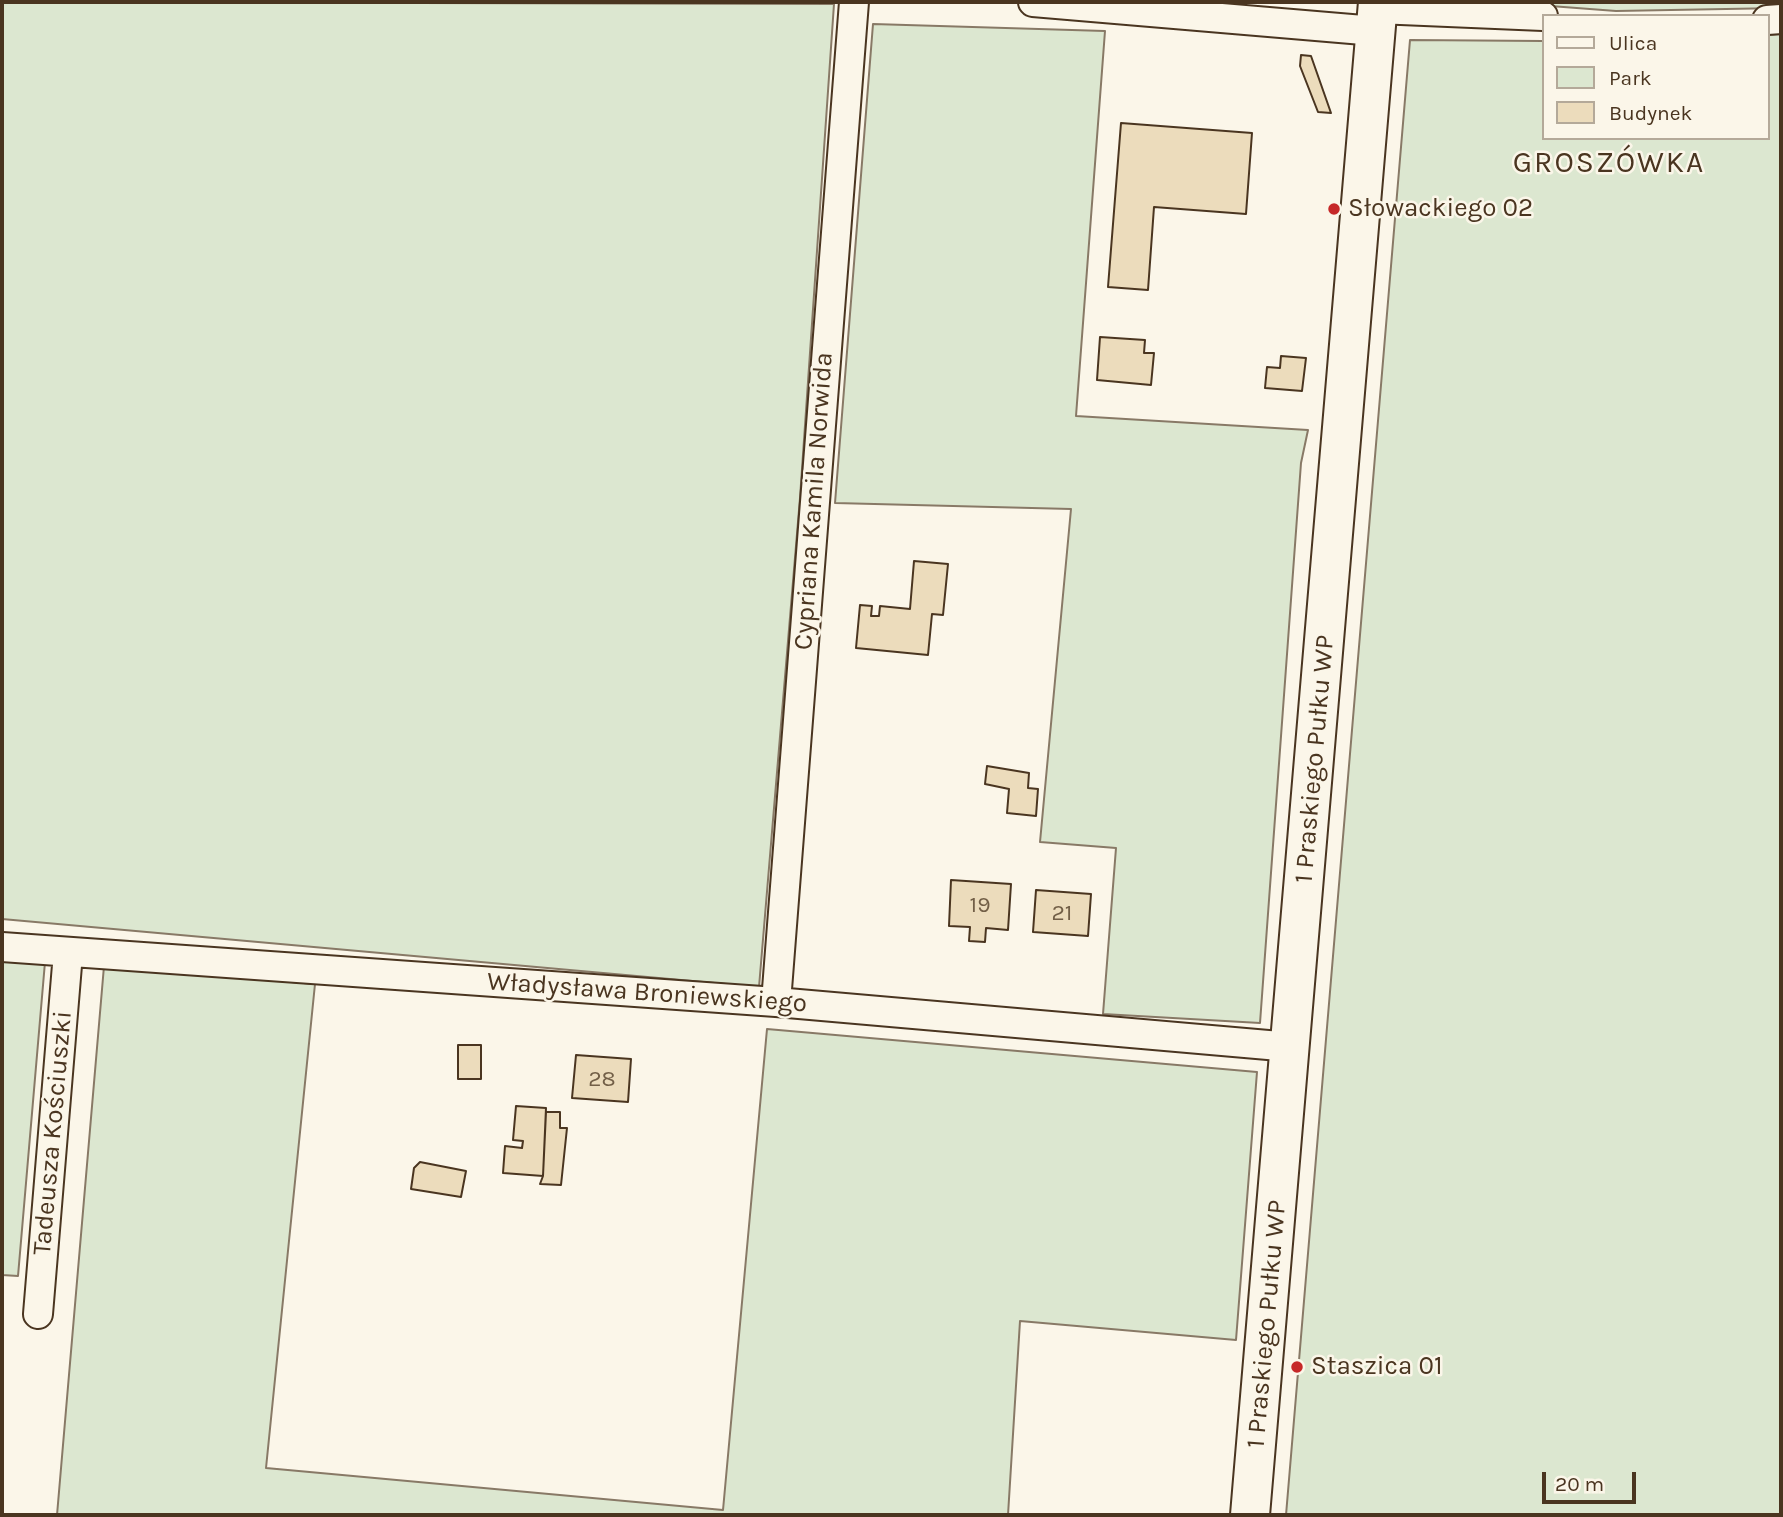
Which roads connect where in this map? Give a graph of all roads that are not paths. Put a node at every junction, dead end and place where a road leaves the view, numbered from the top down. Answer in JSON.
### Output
{"nodes":[{"id":1,"x":854,"y":2,"type":"edge"},
{"id":2,"x":1032,"y":2,"type":"edge"},
{"id":3,"x":1377,"y":14,"type":"edge"},
{"id":4,"x":1542,"y":16,"type":"edge"},
{"id":5,"x":2,"y":947,"type":"edge"},
{"id":6,"x":68,"y":953,"type":"junction"},
{"id":7,"x":776,"y":1002,"type":"junction"},
{"id":8,"x":1291,"y":1047,"type":"junction"},
{"id":9,"x":38,"y":1314,"type":"dead end"},
{"id":10,"x":1250,"y":1515,"type":"edge"}],
"edges":[{"from":1,"to":7,"type":"street","name":"Cypriana Kamila Norwida"},
{"from":2,"to":3,"type":"street"},
{"from":3,"to":4,"type":"street"},
{"from":3,"to":8,"type":"street","name":"1 Praskiego Pułku WP"},
{"from":5,"to":6,"type":"street","name":"Władysława Broniewskiego"},
{"from":6,"to":7,"type":"street","name":"Władysława Broniewskiego"},
{"from":6,"to":9,"type":"street","name":"Tadeusza Kościuszki"},
{"from":7,"to":8,"type":"street","name":"Władysława Broniewskiego"},
{"from":8,"to":10,"type":"street","name":"1 Praskiego Pułku WP"}]}
